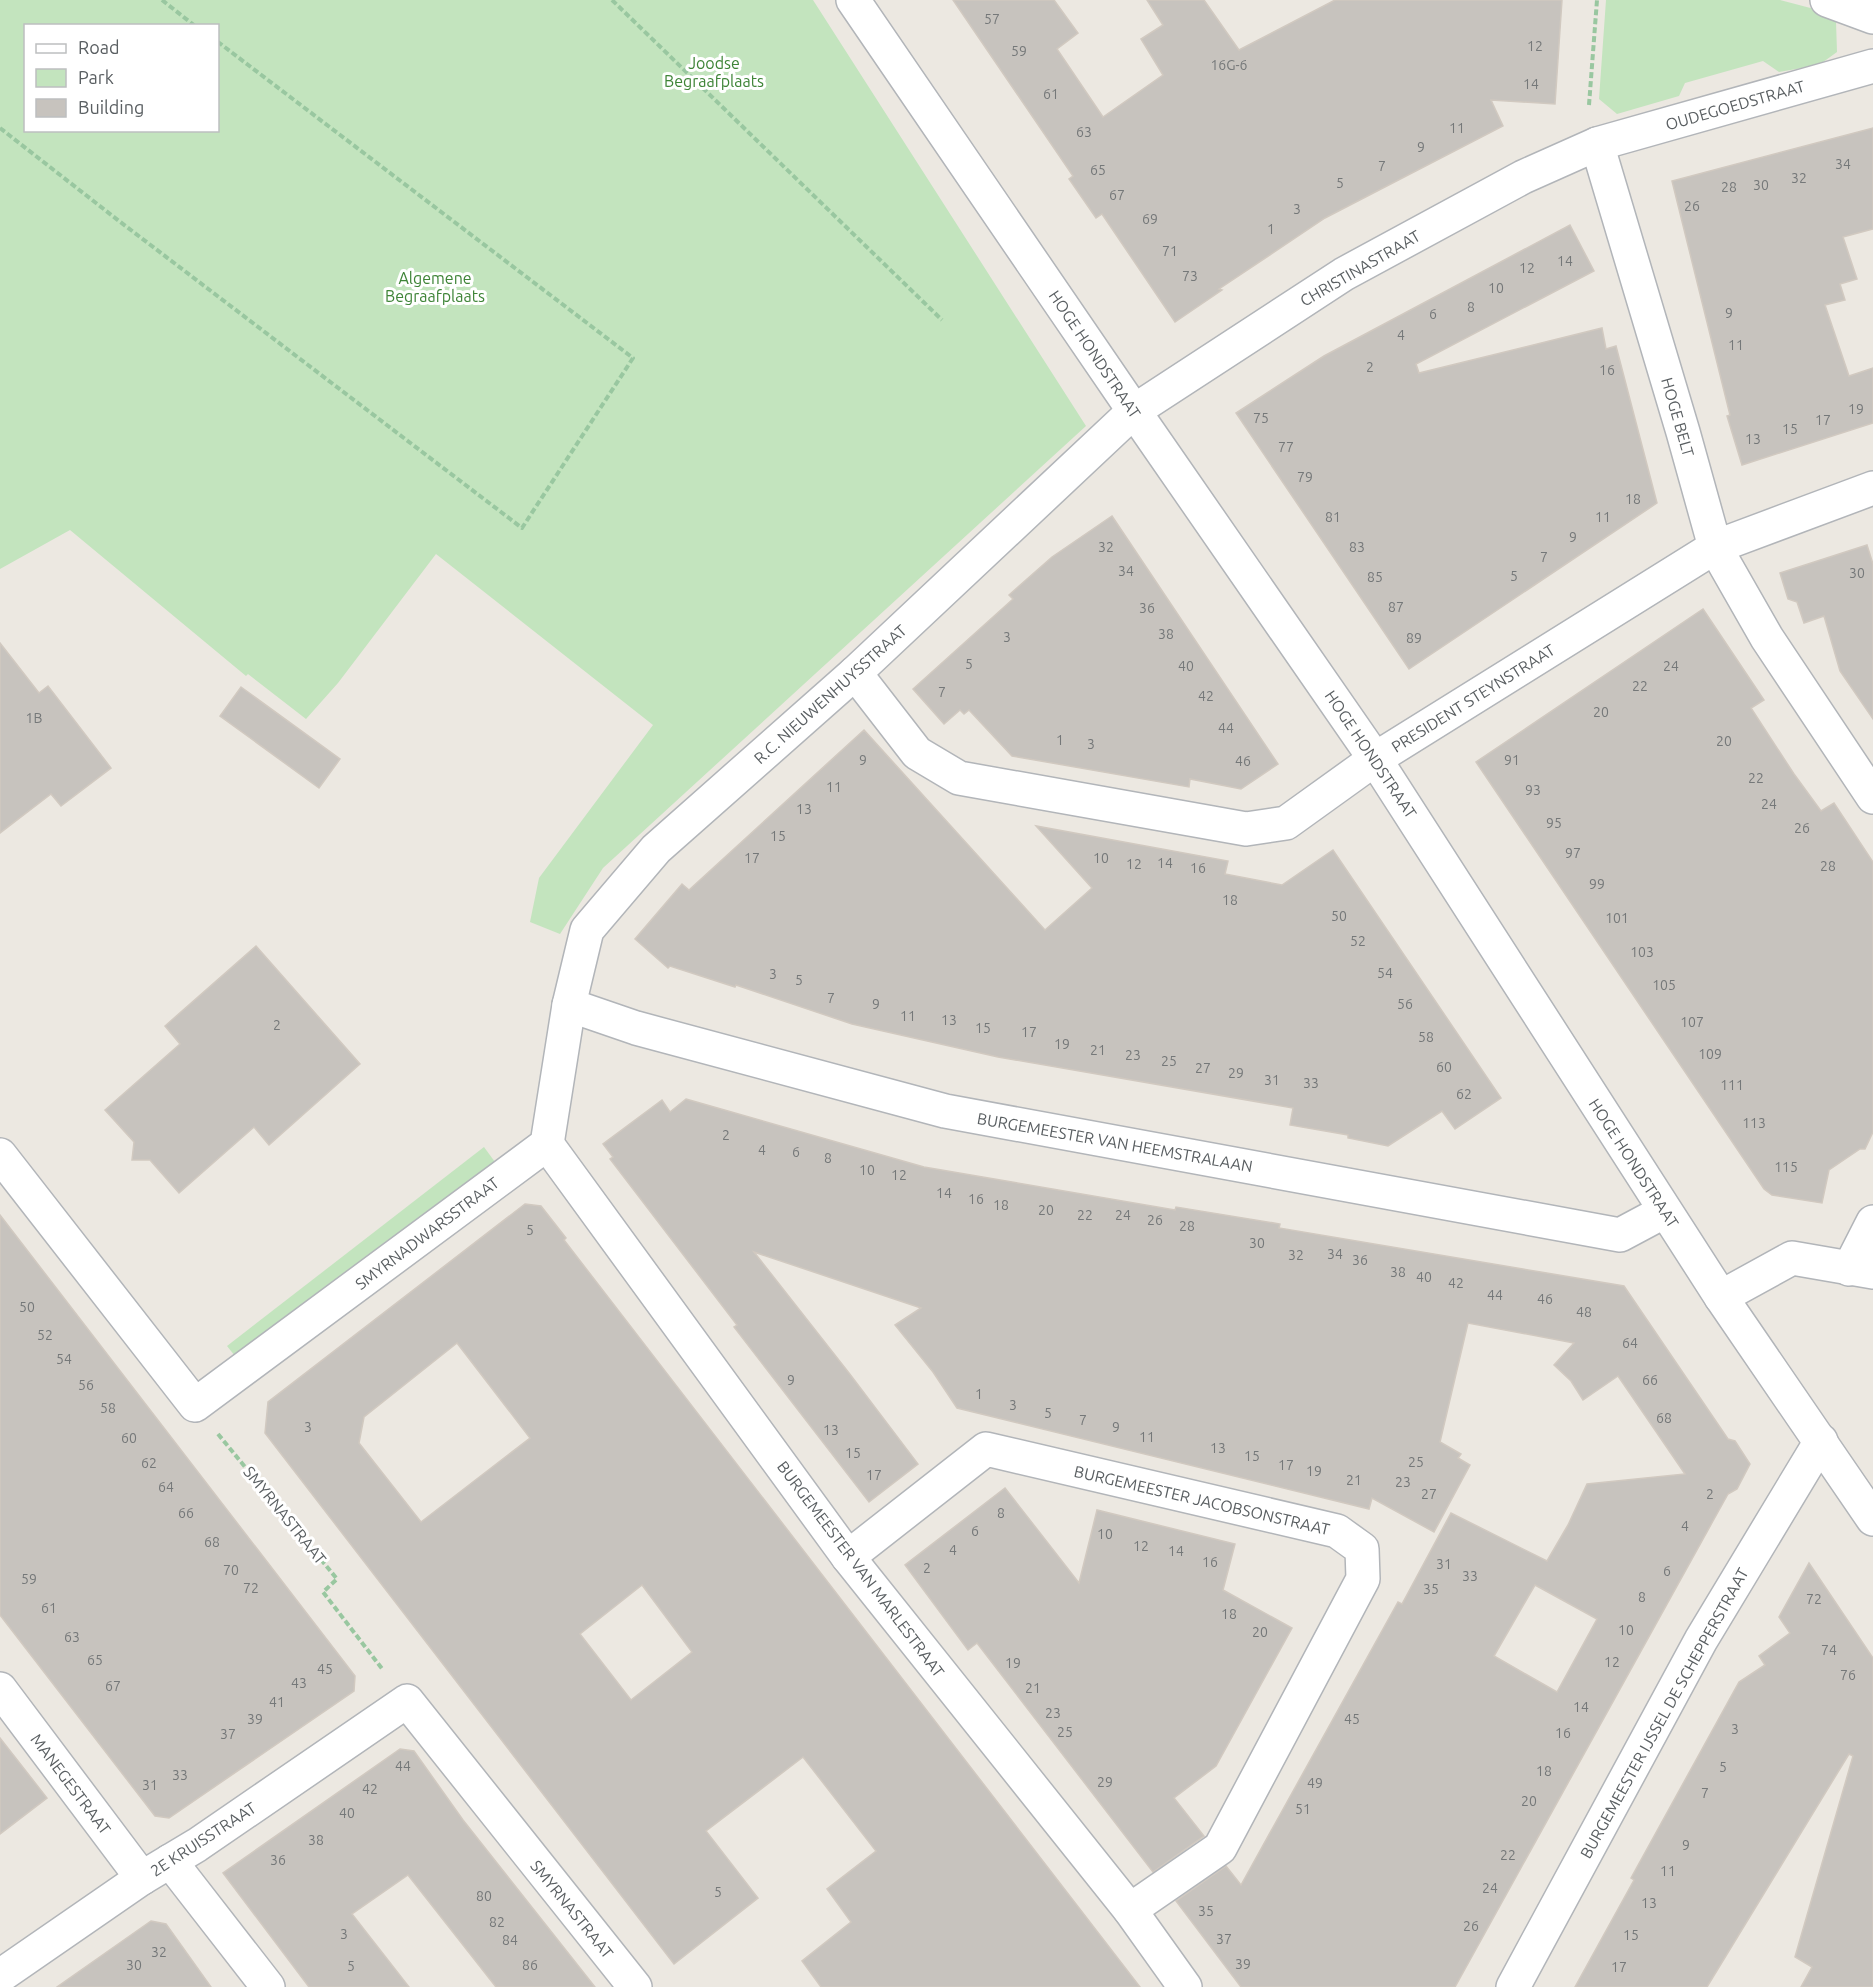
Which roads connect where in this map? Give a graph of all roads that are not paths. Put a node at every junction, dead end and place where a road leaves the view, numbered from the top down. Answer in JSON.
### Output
{"nodes":[{"id":1,"x":853,"y":0,"type":"edge"},
{"id":2,"x":1827,"y":0,"type":"edge"},
{"id":3,"x":1873,"y":17,"type":"edge"},
{"id":4,"x":1873,"y":66,"type":"edge"},
{"id":5,"x":1597,"y":144,"type":"junction"},
{"id":6,"x":1134,"y":411,"type":"junction"},
{"id":7,"x":1873,"y":488,"type":"edge"},
{"id":8,"x":1715,"y":547,"type":"junction"},
{"id":9,"x":855,"y":673,"type":"junction"},
{"id":10,"x":1375,"y":759,"type":"junction"},
{"id":11,"x":1873,"y":797,"type":"edge"},
{"id":12,"x":569,"y":1005,"type":"junction"},
{"id":13,"x":548,"y":1144,"type":"junction"},
{"id":14,"x":0,"y":1155,"type":"edge"},
{"id":15,"x":1665,"y":1211,"type":"junction"},
{"id":16,"x":1873,"y":1222,"type":"edge"},
{"id":17,"x":1861,"y":1271,"type":"edge"},
{"id":18,"x":1720,"y":1297,"type":"junction"},
{"id":19,"x":1821,"y":1441,"type":"junction"},
{"id":20,"x":1873,"y":1519,"type":"edge"},
{"id":21,"x":849,"y":1557,"type":"junction"},
{"id":22,"x":0,"y":1689,"type":"edge"},
{"id":23,"x":407,"y":1701,"type":"joint"},
{"id":24,"x":170,"y":1861,"type":"junction"},
{"id":25,"x":142,"y":1878,"type":"junction"},
{"id":26,"x":1130,"y":1910,"type":"junction"},
{"id":27,"x":0,"y":1976,"type":"edge"},
{"id":28,"x":268,"y":1987,"type":"edge"},
{"id":29,"x":635,"y":1987,"type":"edge"},
{"id":30,"x":1185,"y":1987,"type":"edge"},
{"id":31,"x":1513,"y":1987,"type":"edge"}],
"edges":[{"from":1,"to":6,"type":"street","name":"HOGE HONDSTRAAT"},
{"from":2,"to":3,"type":"street"},
{"from":4,"to":5,"type":"street","name":"OUDEGOEDSTRAAT"},
{"from":5,"to":6,"type":"street","name":"CHRISTINASTRAAT"},
{"from":5,"to":8,"type":"street","name":"HOGE BELT"},
{"from":6,"to":9,"type":"street","name":"R.C. NIEUWENHUYSSTRAAT"},
{"from":6,"to":10,"type":"street","name":"HOGE HONDSTRAAT"},
{"from":7,"to":8,"type":"street","name":"PRESIDENT STEYNSTRAAT"},
{"from":8,"to":10,"type":"street","name":"PRESIDENT STEYNSTRAAT"},
{"from":8,"to":11,"type":"street","name":"HOGE BELT"},
{"from":9,"to":10,"type":"street","name":"PRESIDENT STEYNSTRAAT"},
{"from":9,"to":12,"type":"street","name":"R.C. NIEUWENHUYSSTRAAT"},
{"from":10,"to":15,"type":"street","name":"HOGE HONDSTRAAT"},
{"from":12,"to":13,"type":"street"},
{"from":12,"to":15,"type":"street","name":"BURGEMEESTER VAN HEEMSTRALAAN"},
{"from":13,"to":14,"type":"street","name":"SMYRNADWARSSTRAAT"},
{"from":13,"to":21,"type":"street","name":"BURGEMEESTER VAN MARLESTRAAT"},
{"from":15,"to":18,"type":"street","name":"HOGE HONDSTRAAT"},
{"from":16,"to":17,"type":"street"},
{"from":17,"to":18,"type":"street"},
{"from":18,"to":19,"type":"street","name":"HOGE HONDSTRAAT"},
{"from":19,"to":20,"type":"street","name":"HOGE HONDSTRAAT"},
{"from":19,"to":31,"type":"street","name":"BURGEMEESTER IJSSEL DE SCHEPPERSTRAAT"},
{"from":21,"to":26,"type":"street","name":"BURGEMEESTER VAN MARLESTRAAT"},
{"from":21,"to":26,"type":"street","name":"BURGEMEESTER JACOBSONSTRAAT"},
{"from":22,"to":25,"type":"street","name":"MANEGESTRAAT"},
{"from":23,"to":24,"type":"street","name":"2E KRUISSTRAAT"},
{"from":23,"to":29,"type":"street","name":"SMYRNASTRAAT"},
{"from":24,"to":25,"type":"street","name":"2E KRUISSTRAAT"},
{"from":24,"to":28,"type":"street"},
{"from":25,"to":27,"type":"street","name":"2E KRUISSTRAAT"},
{"from":26,"to":30,"type":"street","name":"BURGEMEESTER VAN MARLESTRAAT"}]}
